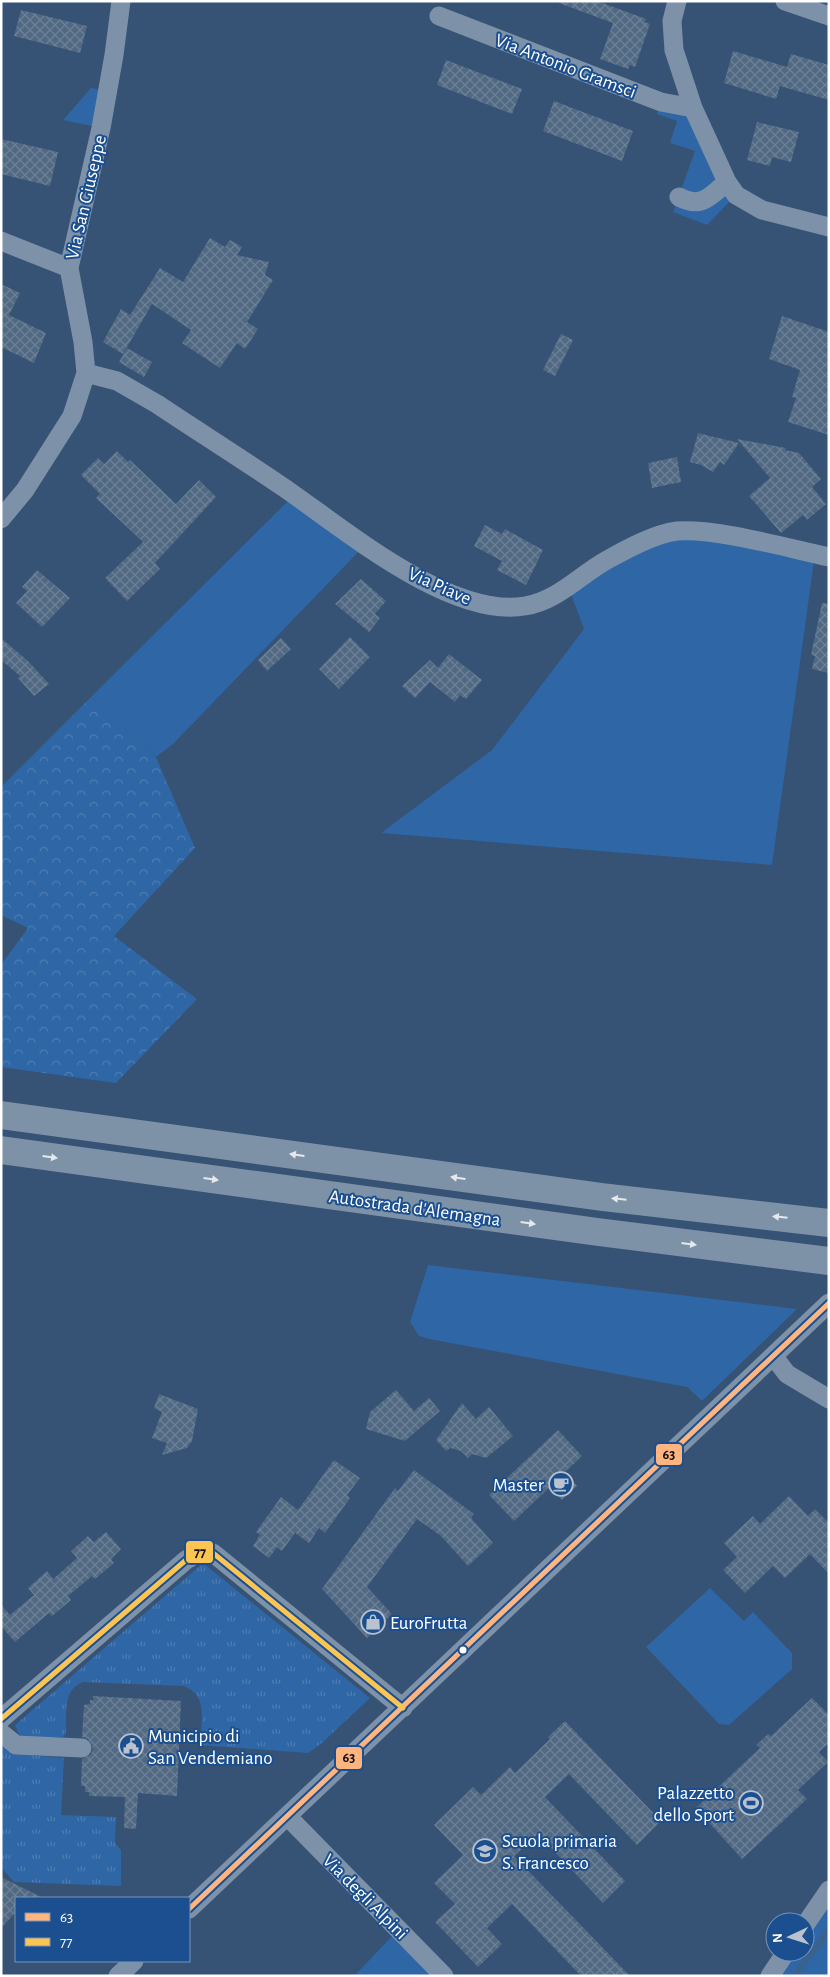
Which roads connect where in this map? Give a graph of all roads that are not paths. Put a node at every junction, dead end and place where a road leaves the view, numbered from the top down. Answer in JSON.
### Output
{"nodes":[{"id":1,"x":121,"y":1,"type":"edge"},
{"id":2,"x":677,"y":1,"type":"edge"},
{"id":3,"x":785,"y":1,"type":"edge"},
{"id":4,"x":439,"y":16,"type":"dead end"},
{"id":5,"x":829,"y":16,"type":"edge"},
{"id":6,"x":693,"y":108,"type":"junction"},
{"id":7,"x":727,"y":182,"type":"junction"},
{"id":8,"x":679,"y":197,"type":"dead end"},
{"id":9,"x":829,"y":227,"type":"edge"},
{"id":10,"x":1,"y":241,"type":"edge"},
{"id":11,"x":69,"y":268,"type":"junction"},
{"id":12,"x":86,"y":374,"type":"junction"},
{"id":13,"x":1,"y":519,"type":"edge"},
{"id":14,"x":829,"y":557,"type":"edge"},
{"id":15,"x":1,"y":1115,"type":"edge"},
{"id":16,"x":1,"y":1150,"type":"edge"},
{"id":17,"x":829,"y":1223,"type":"edge"},
{"id":18,"x":829,"y":1261,"type":"edge"},
{"id":19,"x":829,"y":1303,"type":"edge"},
{"id":20,"x":774,"y":1357,"type":"junction"},
{"id":21,"x":829,"y":1399,"type":"edge"},
{"id":22,"x":403,"y":1708,"type":"junction"},
{"id":23,"x":1,"y":1719,"type":"edge"},
{"id":24,"x":1,"y":1732,"type":"edge"},
{"id":25,"x":82,"y":1748,"type":"dead end"},
{"id":26,"x":288,"y":1817,"type":"junction"},
{"id":27,"x":829,"y":1890,"type":"edge"},
{"id":28,"x":190,"y":1909,"type":"edge"},
{"id":29,"x":814,"y":1912,"type":"edge"},
{"id":30,"x":133,"y":1962,"type":"edge"},
{"id":31,"x":779,"y":1962,"type":"edge"},
{"id":32,"x":118,"y":1976,"type":"edge"},
{"id":33,"x":444,"y":1976,"type":"edge"},
{"id":34,"x":770,"y":1976,"type":"edge"}],
"edges":[{"from":1,"to":11,"type":"street","name":"Via San Giuseppe"},
{"from":2,"to":6,"type":"street"},
{"from":3,"to":5,"type":"street"},
{"from":4,"to":6,"type":"street","name":"Via Antonio Gramsci"},
{"from":6,"to":7,"type":"street"},
{"from":7,"to":8,"type":"street"},
{"from":7,"to":9,"type":"street"},
{"from":10,"to":11,"type":"street"},
{"from":11,"to":12,"type":"street","name":"Via San Giuseppe"},
{"from":12,"to":13,"type":"street","name":"Via San Giuseppe"},
{"from":12,"to":14,"type":"street","name":"Via Piave"},
{"from":17,"to":15,"type":"highway","name":"Autostrada d'Alemagna","one_way":true},
{"from":16,"to":18,"type":"highway","name":"Autostrada d'Alemagna","one_way":true},
{"from":19,"to":20,"type":"street"},
{"from":20,"to":21,"type":"street"},
{"from":20,"to":22,"type":"street"},
{"from":22,"to":23,"type":"street"},
{"from":22,"to":26,"type":"street"},
{"from":24,"to":25,"type":"street"},
{"from":26,"to":28,"type":"street"},
{"from":26,"to":33,"type":"street","name":"Via degli Alpini"},
{"from":27,"to":29,"type":"street"},
{"from":30,"to":32,"type":"street"},
{"from":31,"to":34,"type":"street"}]}
